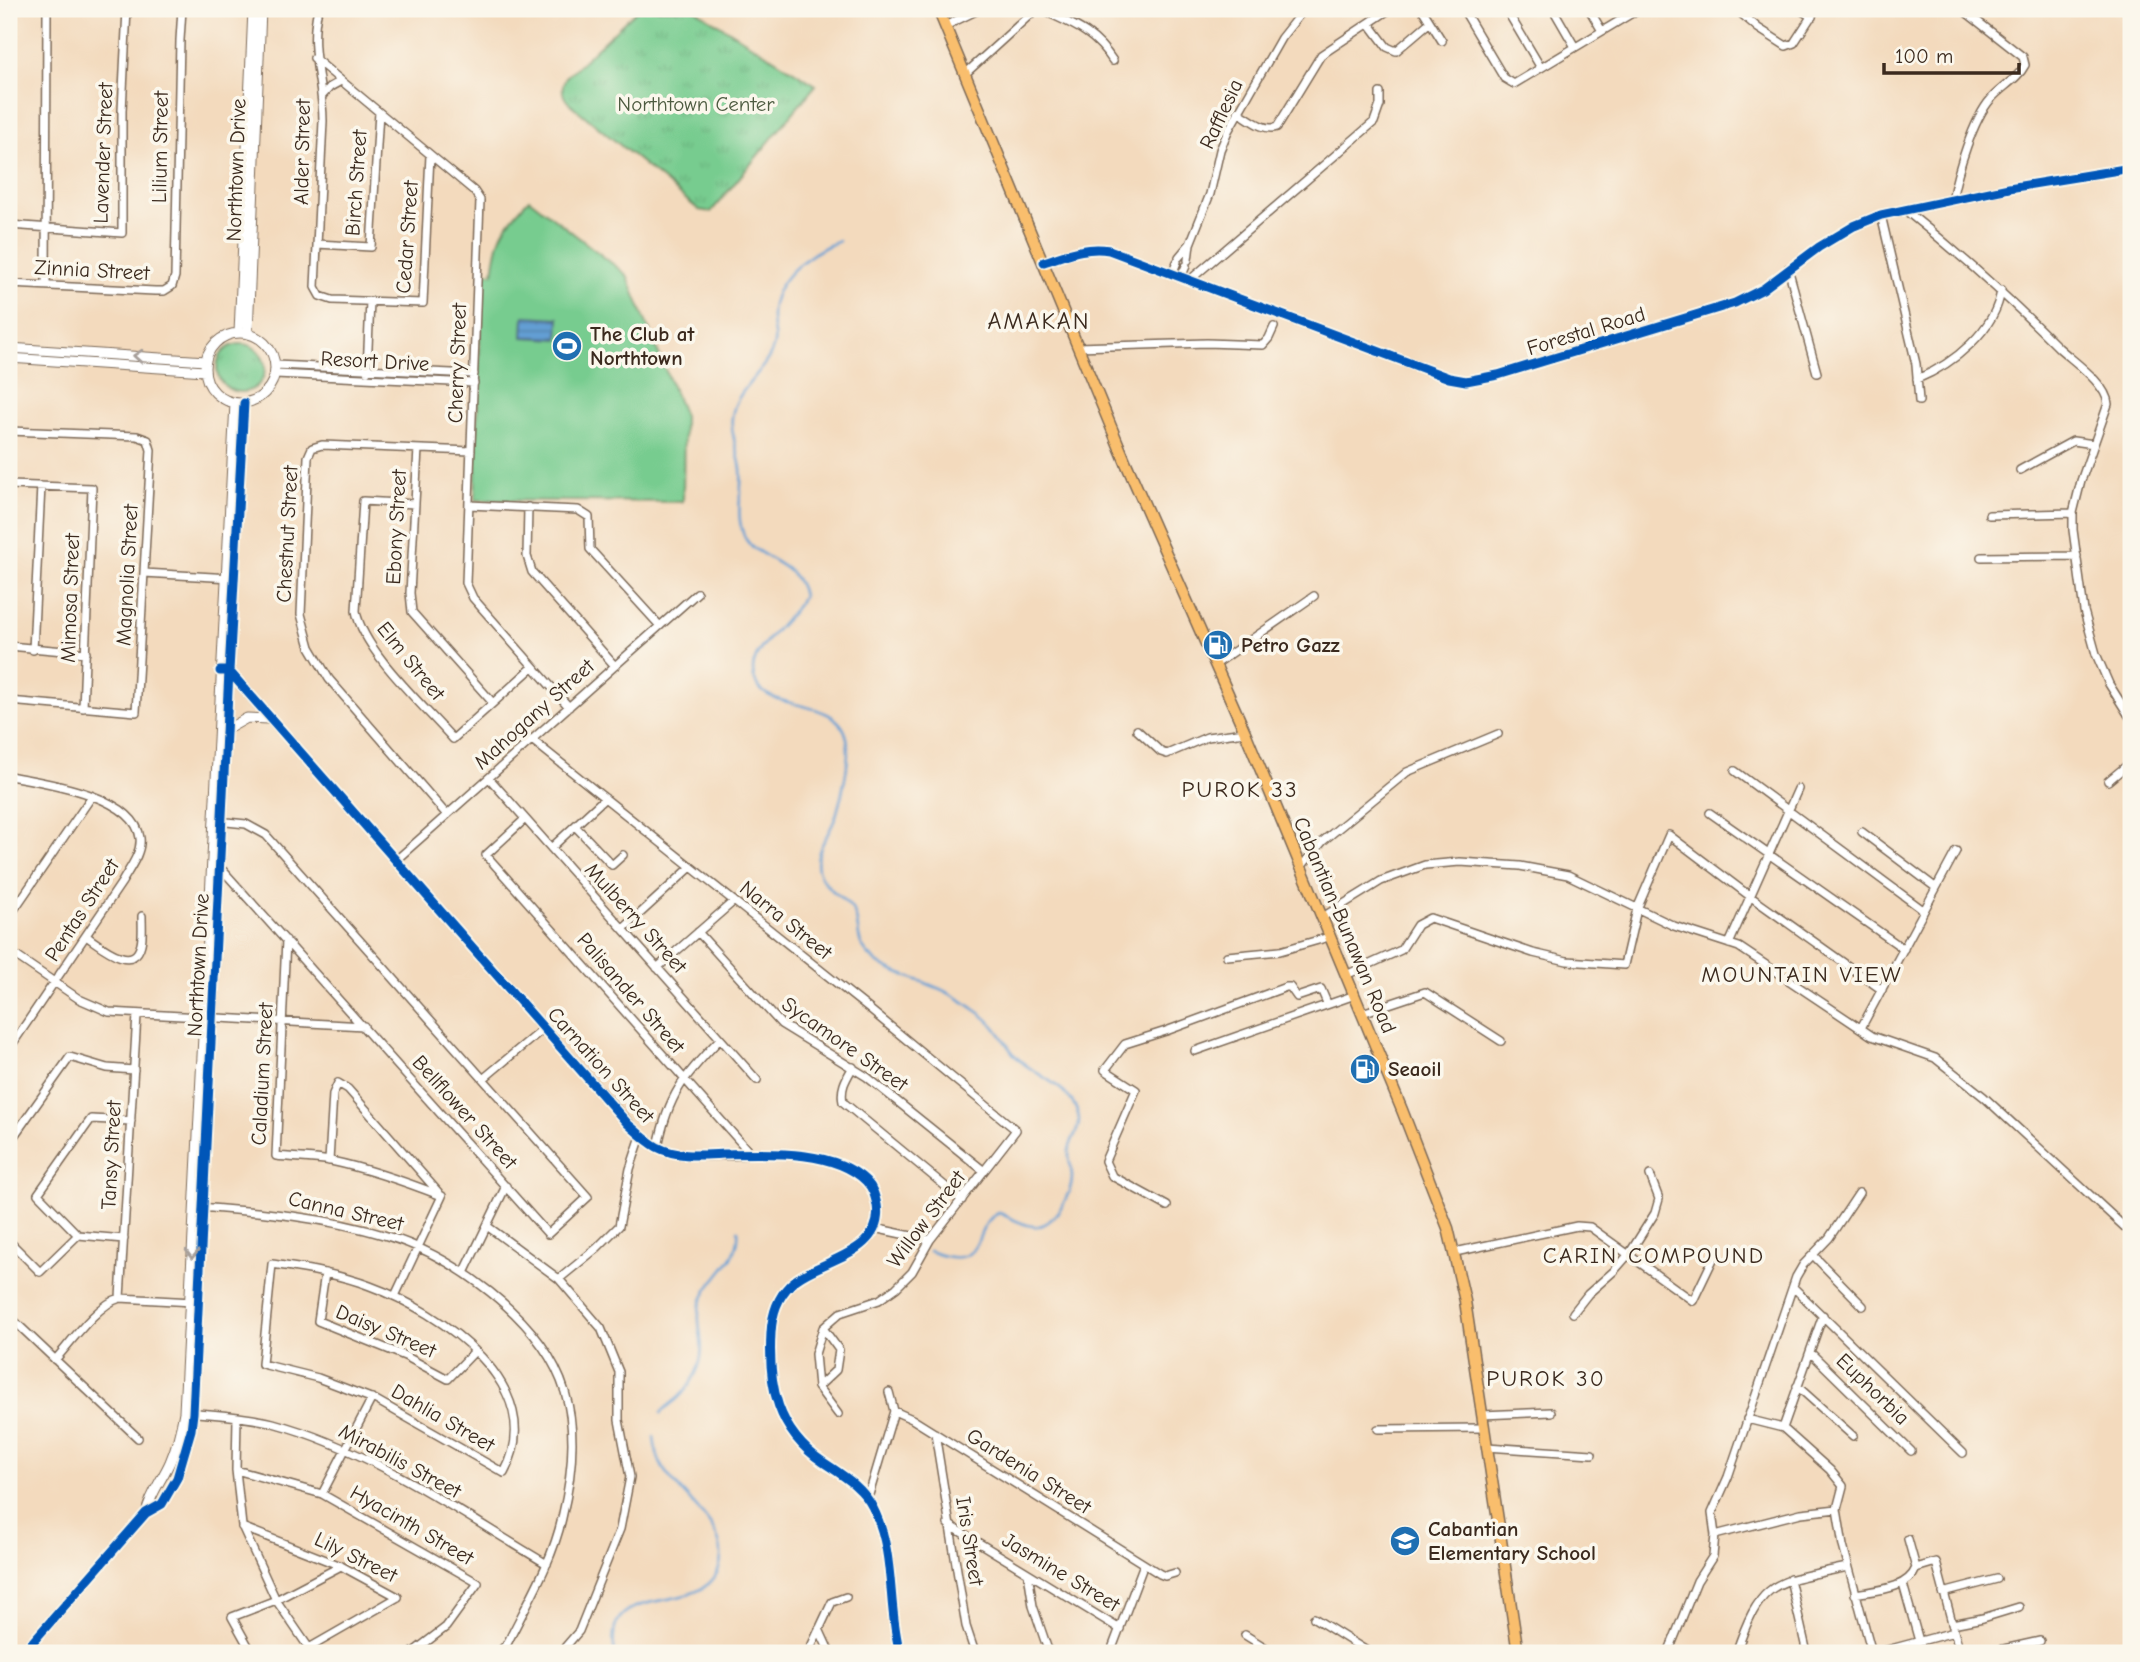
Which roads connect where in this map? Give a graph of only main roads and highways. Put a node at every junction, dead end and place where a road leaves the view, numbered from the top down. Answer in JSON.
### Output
{"nodes":[{"id":1,"x":938,"y":9,"type":"edge"},
{"id":2,"x":1518,"y":1653,"type":"edge"}],
"edges":[{"from":1,"to":2,"type":"main road","name":"Cabantian-Bunawan Road"}]}
